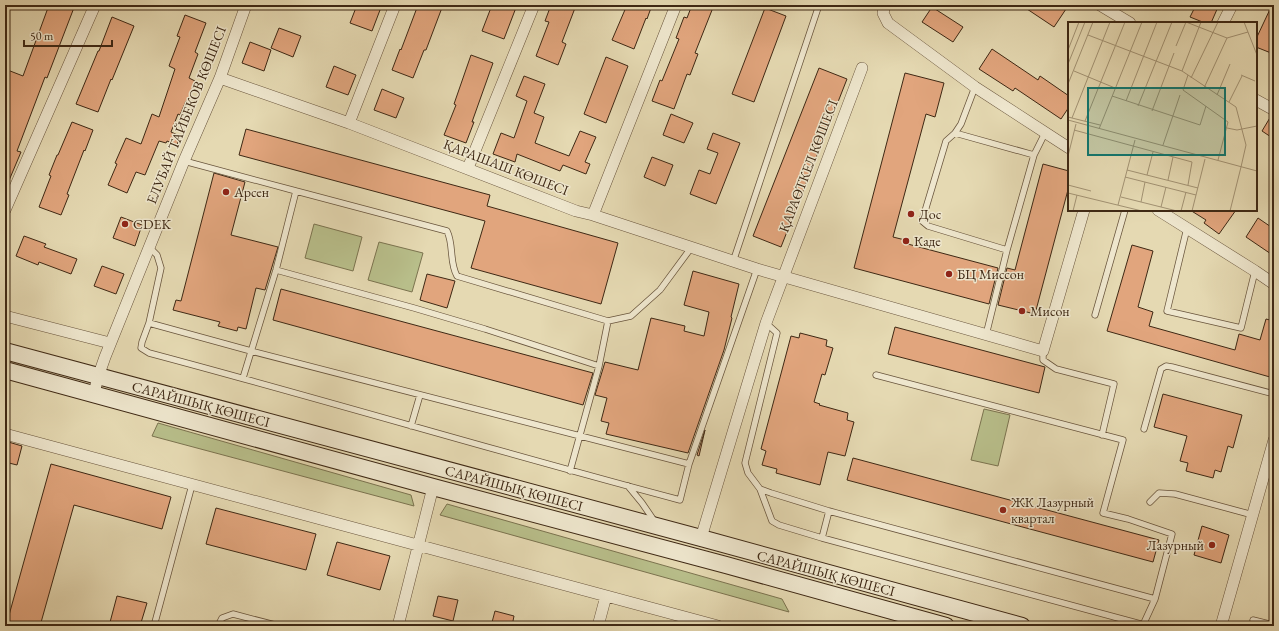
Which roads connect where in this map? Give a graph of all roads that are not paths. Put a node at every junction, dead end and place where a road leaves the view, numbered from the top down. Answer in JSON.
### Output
{"nodes":[{"id":1,"x":95,"y":5,"type":"edge"},
{"id":2,"x":246,"y":5,"type":"edge"},
{"id":3,"x":395,"y":5,"type":"edge"},
{"id":4,"x":534,"y":5,"type":"edge"},
{"id":5,"x":676,"y":5,"type":"edge"},
{"id":6,"x":819,"y":5,"type":"edge"},
{"id":7,"x":1100,"y":5,"type":"edge"},
{"id":8,"x":1232,"y":5,"type":"edge"},
{"id":9,"x":884,"y":9,"type":"edge"},
{"id":10,"x":1128,"y":22,"type":"edge"},
{"id":11,"x":1224,"y":22,"type":"edge"},
{"id":12,"x":862,"y":68,"type":"dead end"},
{"id":13,"x":220,"y":78,"type":"junction"},
{"id":14,"x":975,"y":86,"type":"junction"},
{"id":15,"x":1257,"y":101,"type":"edge"},
{"id":16,"x":1274,"y":110,"type":"edge"},
{"id":17,"x":349,"y":123,"type":"junction"},
{"id":18,"x":955,"y":133,"type":"junction"},
{"id":19,"x":1045,"y":133,"type":"junction"},
{"id":20,"x":1068,"y":147,"type":"edge"},
{"id":21,"x":1034,"y":155,"type":"junction"},
{"id":22,"x":184,"y":162,"type":"junction"},
{"id":23,"x":468,"y":168,"type":"junction"},
{"id":24,"x":296,"y":191,"type":"junction"},
{"id":25,"x":5,"y":210,"type":"edge"},
{"id":26,"x":1084,"y":211,"type":"edge"},
{"id":27,"x":1125,"y":211,"type":"edge"},
{"id":28,"x":1160,"y":211,"type":"edge"},
{"id":29,"x":593,"y":215,"type":"junction"},
{"id":30,"x":1187,"y":228,"type":"junction"},
{"id":31,"x":149,"y":246,"type":"junction"},
{"id":32,"x":691,"y":248,"type":"junction"},
{"id":33,"x":1007,"y":250,"type":"junction"},
{"id":34,"x":733,"y":262,"type":"junction"},
{"id":35,"x":757,"y":269,"type":"junction"},
{"id":36,"x":276,"y":270,"type":"junction"},
{"id":37,"x":1255,"y":271,"type":"junction"},
{"id":38,"x":783,"y":276,"type":"junction"},
{"id":39,"x":1274,"y":284,"type":"edge"},
{"id":40,"x":1095,"y":315,"type":"dead end"},
{"id":41,"x":5,"y":316,"type":"edge"},
{"id":42,"x":608,"y":321,"type":"junction"},
{"id":43,"x":150,"y":323,"type":"junction"},
{"id":44,"x":766,"y":323,"type":"junction"},
{"id":45,"x":986,"y":335,"type":"junction"},
{"id":46,"x":110,"y":343,"type":"junction"},
{"id":47,"x":5,"y":351,"type":"edge"},
{"id":48,"x":251,"y":351,"type":"junction"},
{"id":49,"x":1043,"y":351,"type":"junction"},
{"id":50,"x":599,"y":366,"type":"junction"},
{"id":51,"x":5,"y":370,"type":"edge"},
{"id":52,"x":876,"y":375,"type":"dead end"},
{"id":53,"x":98,"y":376,"type":"junction"},
{"id":54,"x":243,"y":378,"type":"junction"},
{"id":55,"x":94,"y":393,"type":"junction"},
{"id":56,"x":1274,"y":394,"type":"edge"},
{"id":57,"x":420,"y":395,"type":"junction"},
{"id":58,"x":411,"y":426,"type":"junction"},
{"id":59,"x":1144,"y":429,"type":"dead end"},
{"id":60,"x":5,"y":434,"type":"edge"},
{"id":61,"x":579,"y":435,"type":"junction"},
{"id":62,"x":1102,"y":435,"type":"junction"},
{"id":63,"x":1274,"y":440,"type":"edge"},
{"id":64,"x":689,"y":464,"type":"junction"},
{"id":65,"x":570,"y":471,"type":"junction"},
{"id":66,"x":192,"y":485,"type":"junction"},
{"id":67,"x":628,"y":486,"type":"junction"},
{"id":68,"x":433,"y":487,"type":"junction"},
{"id":69,"x":760,"y":489,"type":"junction"},
{"id":70,"x":1150,"y":502,"type":"dead end"},
{"id":71,"x":523,"y":511,"type":"junction"},
{"id":72,"x":829,"y":511,"type":"junction"},
{"id":73,"x":1252,"y":515,"type":"junction"},
{"id":74,"x":658,"y":527,"type":"junction"},
{"id":75,"x":701,"y":538,"type":"junction"},
{"id":76,"x":822,"y":538,"type":"junction"},
{"id":77,"x":418,"y":546,"type":"junction"},
{"id":78,"x":739,"y":569,"type":"junction"},
{"id":79,"x":886,"y":589,"type":"junction"},
{"id":80,"x":606,"y":596,"type":"junction"},
{"id":81,"x":1155,"y":599,"type":"junction"},
{"id":82,"x":1253,"y":620,"type":"dead end"},
{"id":83,"x":1145,"y":625,"type":"edge"},
{"id":84,"x":1274,"y":625,"type":"edge"},
{"id":85,"x":154,"y":626,"type":"edge"},
{"id":86,"x":218,"y":626,"type":"edge"},
{"id":87,"x":278,"y":626,"type":"edge"},
{"id":88,"x":398,"y":626,"type":"edge"},
{"id":89,"x":598,"y":626,"type":"edge"},
{"id":90,"x":718,"y":626,"type":"edge"},
{"id":91,"x":946,"y":626,"type":"edge"},
{"id":92,"x":1022,"y":626,"type":"edge"},
{"id":93,"x":1220,"y":626,"type":"edge"}],
"edges":[{"from":1,"to":25,"type":"street"},
{"from":2,"to":13,"type":"street","name":"ЕЛУБАЙ ТАЙБЕКОВ КӨШЕСІ"},
{"from":3,"to":17,"type":"street"},
{"from":4,"to":23,"type":"street"},
{"from":5,"to":29,"type":"street"},
{"from":6,"to":34,"type":"lane"},
{"from":7,"to":10,"type":"street"},
{"from":8,"to":11,"type":"street"},
{"from":9,"to":14,"type":"street"},
{"from":12,"to":38,"type":"street","name":"ҚАРАӨТКЕЛ КӨШЕСІ"},
{"from":13,"to":17,"type":"street","name":"ҚАРАШАШ КӨШЕСІ"},
{"from":13,"to":22,"type":"street","name":"ЕЛУБАЙ ТАЙБЕКОВ КӨШЕСІ"},
{"from":14,"to":18,"type":"lane"},
{"from":14,"to":19,"type":"street"},
{"from":15,"to":16,"type":"street"},
{"from":17,"to":23,"type":"street","name":"ҚАРАШАШ КӨШЕСІ"},
{"from":18,"to":21,"type":"lane"},
{"from":18,"to":33,"type":"lane"},
{"from":19,"to":20,"type":"street"},
{"from":19,"to":21,"type":"lane"},
{"from":21,"to":33,"type":"lane"},
{"from":22,"to":24,"type":"lane"},
{"from":22,"to":31,"type":"street","name":"ЕЛУБАЙ ТАЙБЕКОВ КӨШЕСІ"},
{"from":23,"to":29,"type":"street","name":"ҚАРАШАШ КӨШЕСІ"},
{"from":24,"to":36,"type":"lane"},
{"from":24,"to":42,"type":"lane"},
{"from":26,"to":49,"type":"street"},
{"from":27,"to":40,"type":"lane"},
{"from":28,"to":30,"type":"street"},
{"from":29,"to":32,"type":"street","name":"ҚАРАШАШ КӨШЕСІ"},
{"from":30,"to":37,"type":"street"},
{"from":30,"to":37,"type":"lane"},
{"from":31,"to":43,"type":"lane"},
{"from":31,"to":46,"type":"street","name":"ЕЛУБАЙ ТАЙБЕКОВ КӨШЕСІ"},
{"from":32,"to":34,"type":"street","name":"ҚАРАШАШ КӨШЕСІ"},
{"from":32,"to":42,"type":"lane"},
{"from":33,"to":45,"type":"lane"},
{"from":34,"to":35,"type":"street","name":"ҚАРАШАШ КӨШЕСІ"},
{"from":35,"to":38,"type":"street","name":"ҚАРАШАШ КӨШЕСІ"},
{"from":35,"to":64,"type":"lane"},
{"from":36,"to":48,"type":"lane"},
{"from":36,"to":50,"type":"lane"},
{"from":37,"to":39,"type":"street"},
{"from":38,"to":44,"type":"street","name":"ҚАРАӨТКЕЛ КӨШЕСІ"},
{"from":38,"to":45,"type":"street","name":"ҚАРАШАШ КӨШЕСІ"},
{"from":41,"to":46,"type":"street"},
{"from":42,"to":50,"type":"lane"},
{"from":43,"to":48,"type":"lane"},
{"from":43,"to":54,"type":"lane"},
{"from":44,"to":69,"type":"lane"},
{"from":44,"to":75,"type":"street","name":"ҚАРАӨТКЕЛ КӨШЕСІ"},
{"from":45,"to":49,"type":"street","name":"ҚАРАШАШ КӨШЕСІ"},
{"from":46,"to":53,"type":"street","name":"ЕЛУБАЙ ТАЙБЕКОВ КӨШЕСІ"},
{"from":47,"to":53,"type":"main road","name":"САРАЙШЫҚ КӨШЕСІ"},
{"from":48,"to":54,"type":"lane"},
{"from":48,"to":57,"type":"lane"},
{"from":49,"to":62,"type":"lane"},
{"from":50,"to":61,"type":"lane"},
{"from":51,"to":55,"type":"main road","name":"САРАЙШЫҚ КӨШЕСІ"},
{"from":52,"to":62,"type":"lane"},
{"from":53,"to":55,"type":"street","name":"ЕЛУБАЙ ТАЙБЕКОВ КӨШЕСІ"},
{"from":53,"to":74,"type":"main road","name":"САРАЙШЫҚ КӨШЕСІ"},
{"from":54,"to":58,"type":"lane"},
{"from":55,"to":68,"type":"main road","name":"САРАЙШЫҚ КӨШЕСІ"},
{"from":56,"to":59,"type":"lane"},
{"from":57,"to":58,"type":"lane"},
{"from":57,"to":61,"type":"lane"},
{"from":58,"to":65,"type":"lane"},
{"from":60,"to":66,"type":"street"},
{"from":61,"to":64,"type":"lane"},
{"from":61,"to":65,"type":"lane"},
{"from":62,"to":81,"type":"lane"},
{"from":63,"to":73,"type":"street"},
{"from":64,"to":67,"type":"lane"},
{"from":65,"to":67,"type":"lane"},
{"from":66,"to":77,"type":"street"},
{"from":66,"to":85,"type":"lane"},
{"from":67,"to":74,"type":"lane"},
{"from":68,"to":71,"type":"main road","name":"САРАЙШЫҚ КӨШЕСІ"},
{"from":68,"to":77,"type":"street"},
{"from":69,"to":72,"type":"lane"},
{"from":69,"to":76,"type":"lane"},
{"from":70,"to":73,"type":"lane"},
{"from":71,"to":75,"type":"main road"},
{"from":71,"to":78,"type":"main road","name":"САРАЙШЫҚ КӨШЕСІ"},
{"from":72,"to":76,"type":"lane"},
{"from":72,"to":81,"type":"lane"},
{"from":73,"to":93,"type":"street"},
{"from":74,"to":75,"type":"main road","name":"САРАЙШЫҚ КӨШЕСІ"},
{"from":75,"to":79,"type":"main road","name":"САРАЙШЫҚ КӨШЕСІ"},
{"from":76,"to":83,"type":"lane"},
{"from":77,"to":80,"type":"street"},
{"from":77,"to":88,"type":"street"},
{"from":78,"to":79,"type":"main road"},
{"from":78,"to":91,"type":"main road","name":"САРАЙШЫҚ КӨШЕСІ"},
{"from":79,"to":92,"type":"main road","name":"САРАЙШЫҚ КӨШЕСІ"},
{"from":80,"to":89,"type":"street"},
{"from":80,"to":90,"type":"street"},
{"from":81,"to":83,"type":"lane"},
{"from":82,"to":84,"type":"lane"},
{"from":86,"to":87,"type":"lane"}]}
